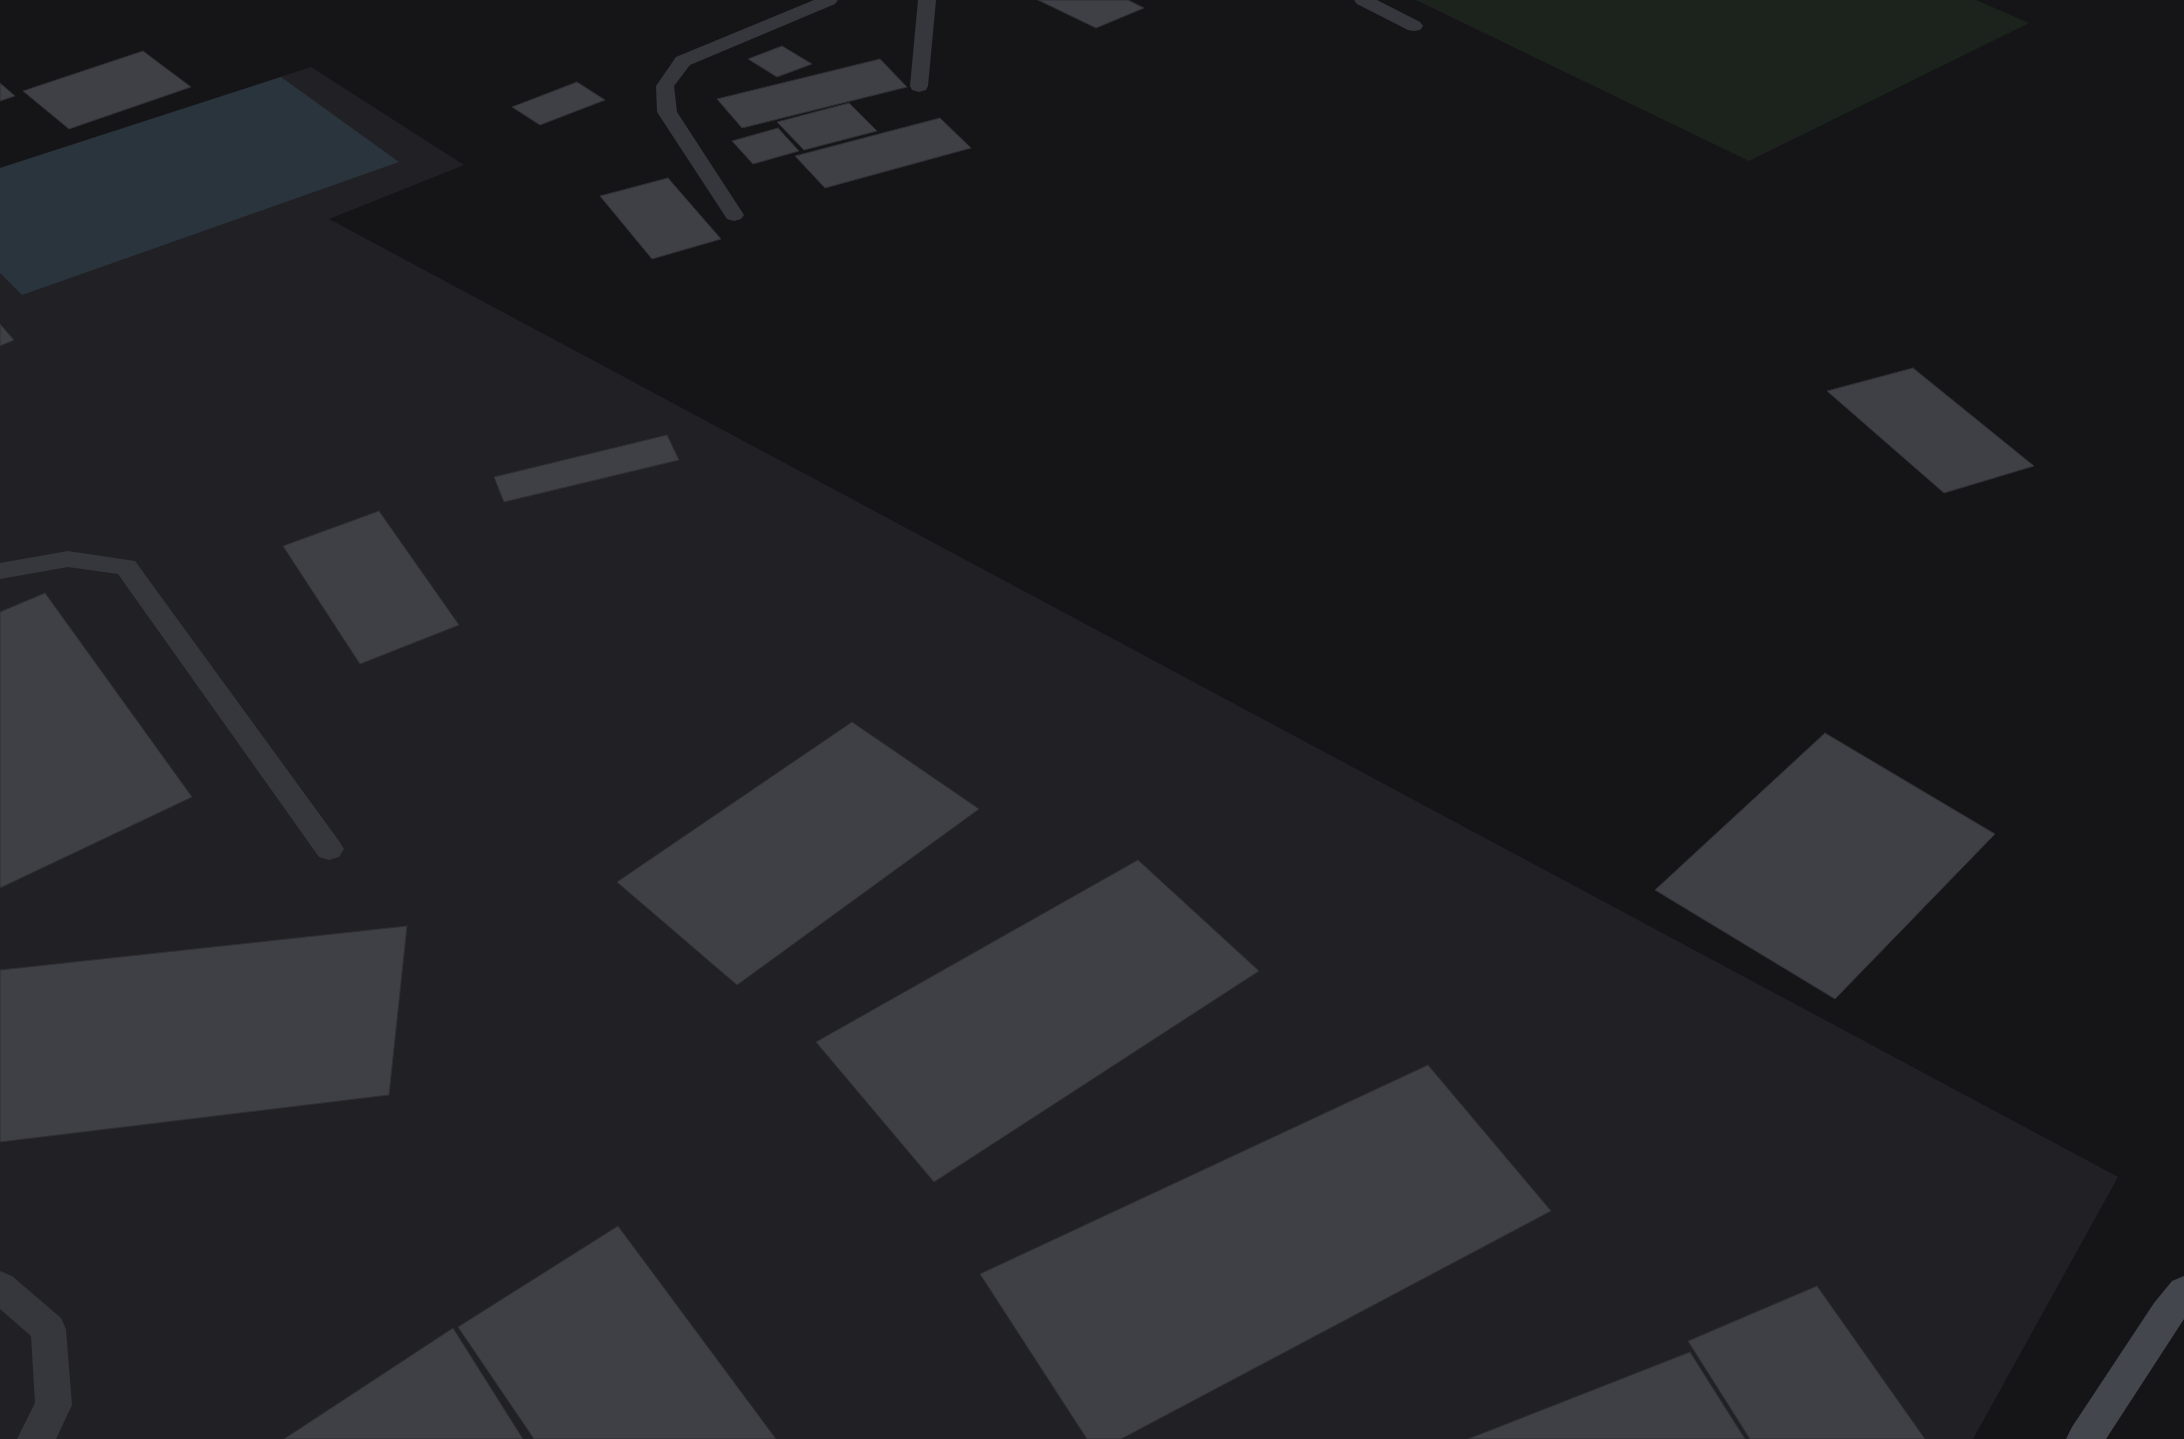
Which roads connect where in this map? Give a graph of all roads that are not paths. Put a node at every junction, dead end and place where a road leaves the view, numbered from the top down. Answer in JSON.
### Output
{"nodes":[{"id":1,"x":829,"y":0,"type":"edge"},
{"id":2,"x":927,"y":0,"type":"edge"},
{"id":3,"x":1363,"y":0,"type":"edge"},
{"id":4,"x":1414,"y":26,"type":"dead end"},
{"id":5,"x":919,"y":86,"type":"dead end"},
{"id":6,"x":734,"y":215,"type":"dead end"},
{"id":7,"x":0,"y":571,"type":"edge"},
{"id":8,"x":329,"y":849,"type":"dead end"},
{"id":9,"x":0,"y":1287,"type":"edge"},
{"id":10,"x":2184,"y":1292,"type":"edge"},
{"id":11,"x":36,"y":1439,"type":"edge"},
{"id":12,"x":2085,"y":1439,"type":"edge"}],
"edges":[{"from":1,"to":6,"type":"lane"},
{"from":2,"to":5,"type":"lane"},
{"from":3,"to":4,"type":"lane"},
{"from":7,"to":8,"type":"lane"},
{"from":9,"to":11,"type":"lane"},
{"from":10,"to":12,"type":"street"}]}
